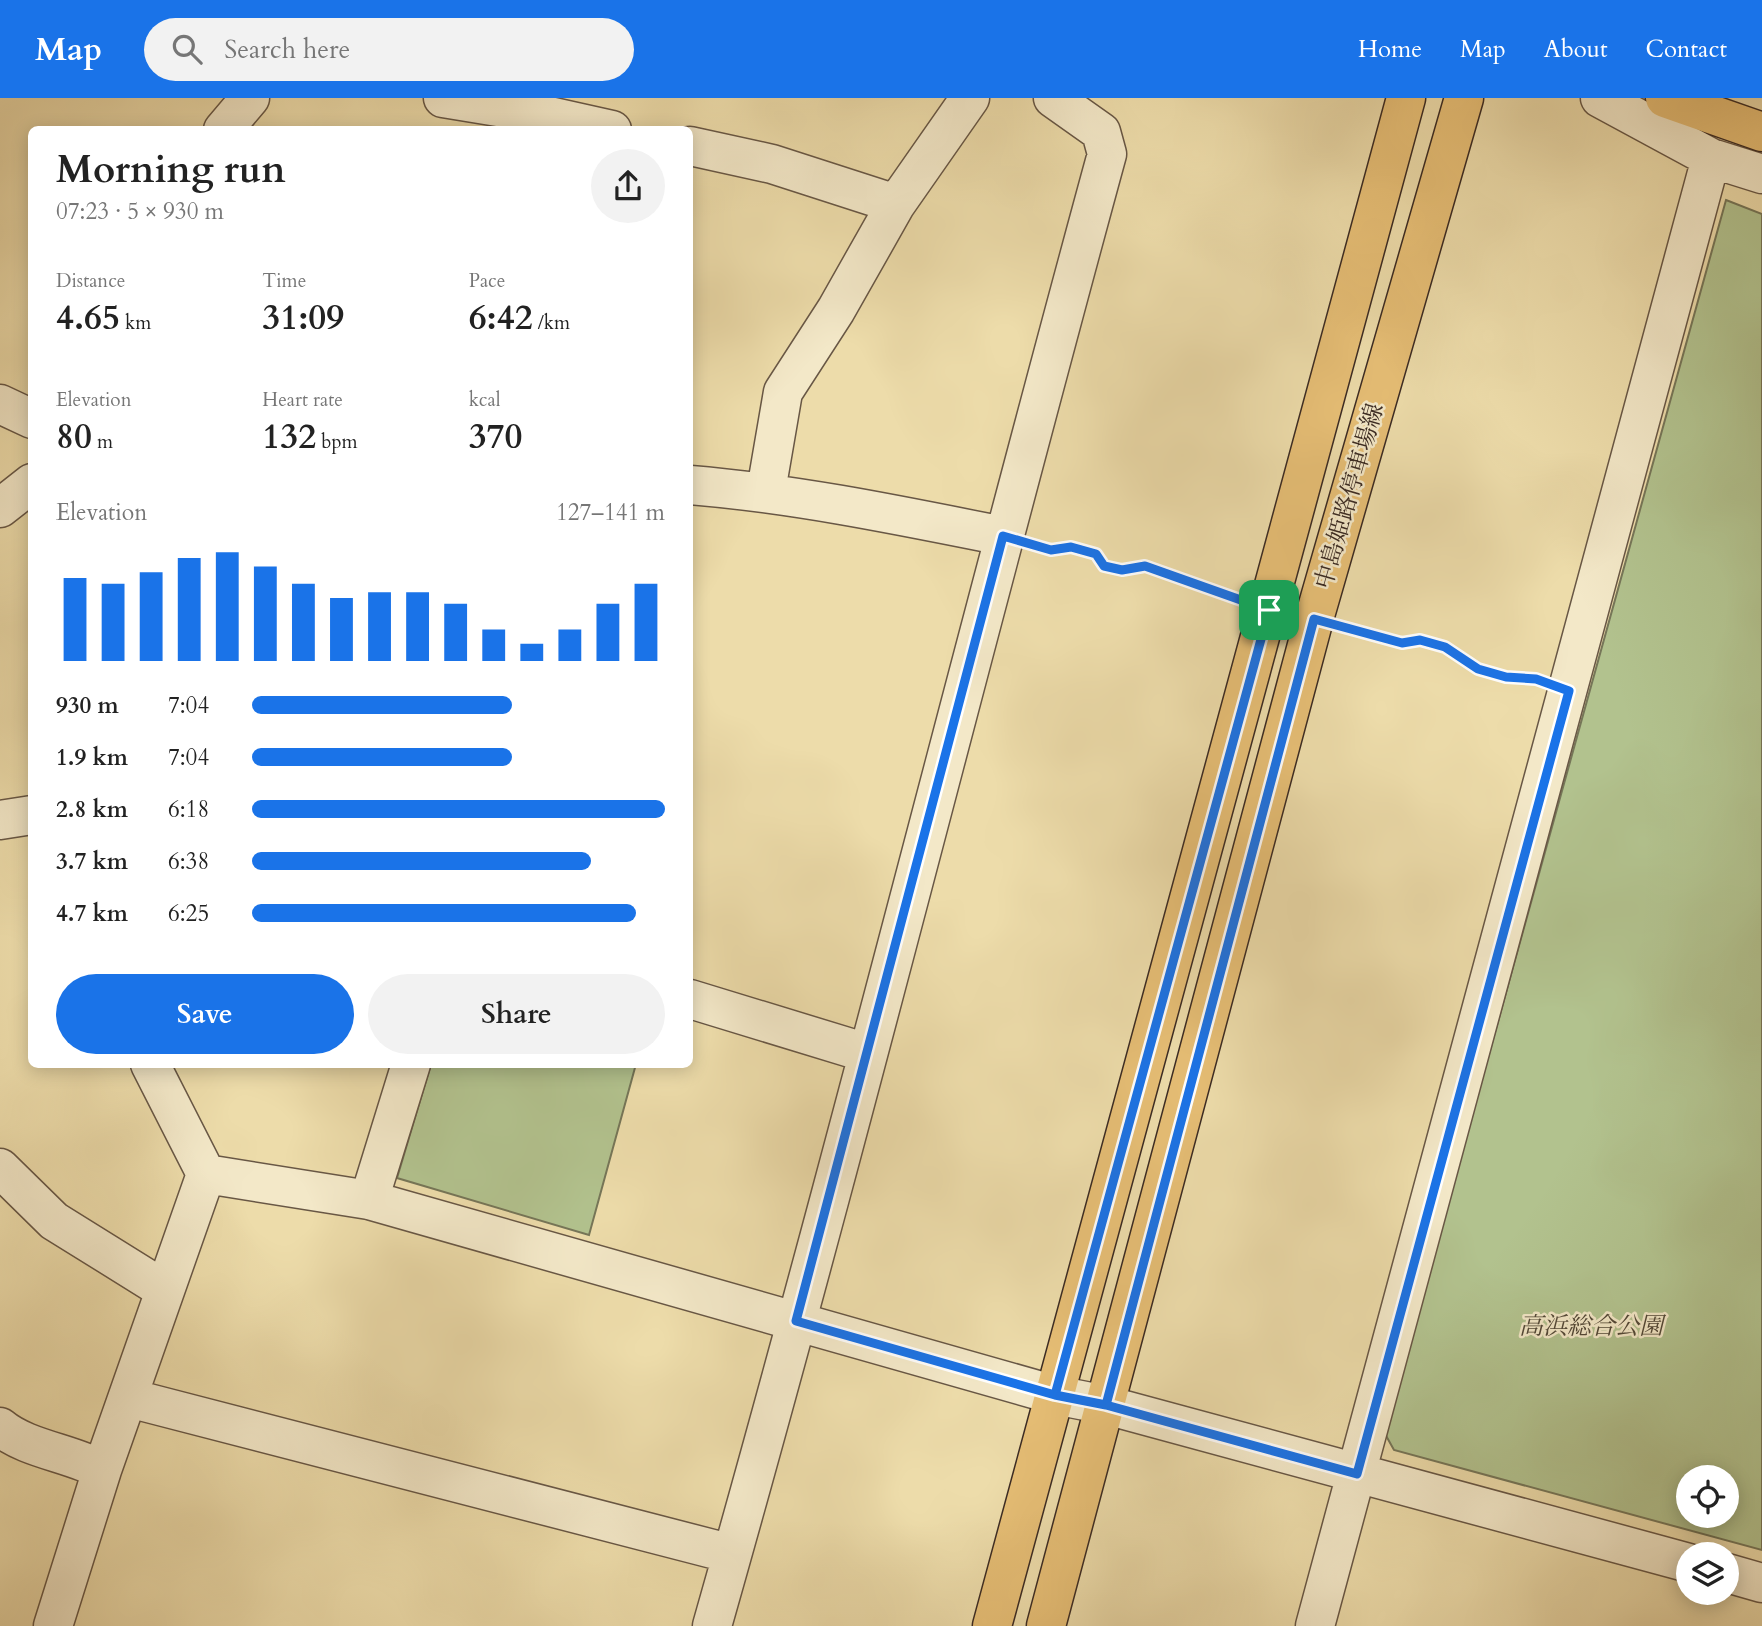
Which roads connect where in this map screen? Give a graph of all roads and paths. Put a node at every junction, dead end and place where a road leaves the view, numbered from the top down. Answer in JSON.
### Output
{"nodes":[{"id":1,"x":250,"y":98,"type":"edge"},
{"id":2,"x":443,"y":98,"type":"edge"},
{"id":3,"x":970,"y":98,"type":"edge"},
{"id":4,"x":1054,"y":98,"type":"edge"},
{"id":5,"x":1406,"y":98,"type":"edge"},
{"id":6,"x":1464,"y":98,"type":"edge"},
{"id":7,"x":1600,"y":98,"type":"edge"},
{"id":8,"x":1665,"y":98,"type":"edge"},
{"id":9,"x":226,"y":126,"type":"edge"},
{"id":10,"x":594,"y":126,"type":"edge"},
{"id":11,"x":1762,"y":132,"type":"edge"},
{"id":12,"x":693,"y":147,"type":"edge"},
{"id":13,"x":1711,"y":158,"type":"junction"},
{"id":14,"x":1762,"y":174,"type":"edge"},
{"id":15,"x":896,"y":204,"type":"junction"},
{"id":16,"x":0,"y":404,"type":"edge"},
{"id":17,"x":28,"y":417,"type":"edge"},
{"id":18,"x":693,"y":485,"type":"edge"},
{"id":19,"x":28,"y":486,"type":"edge"},
{"id":20,"x":766,"y":491,"type":"junction"},
{"id":21,"x":0,"y":508,"type":"edge"},
{"id":22,"x":1003,"y":536,"type":"junction"},
{"id":23,"x":1269,"y":610,"type":"junction"},
{"id":24,"x":1314,"y":619,"type":"junction"},
{"id":25,"x":1569,"y":691,"type":"junction"},
{"id":26,"x":693,"y":1000,"type":"edge"},
{"id":27,"x":867,"y":1053,"type":"junction"},
{"id":28,"x":152,"y":1068,"type":"edge"},
{"id":29,"x":410,"y":1068,"type":"edge"},
{"id":30,"x":0,"y":1168,"type":"edge"},
{"id":31,"x":206,"y":1174,"type":"junction"},
{"id":32,"x":369,"y":1200,"type":"junction"},
{"id":33,"x":165,"y":1290,"type":"junction"},
{"id":34,"x":796,"y":1321,"type":"junction"},
{"id":35,"x":1055,"y":1395,"type":"junction"},
{"id":36,"x":129,"y":1398,"type":"junction"},
{"id":37,"x":1106,"y":1405,"type":"junction"},
{"id":38,"x":0,"y":1427,"type":"edge"},
{"id":39,"x":102,"y":1470,"type":"junction"},
{"id":40,"x":1357,"y":1474,"type":"junction"},
{"id":41,"x":732,"y":1554,"type":"junction"},
{"id":42,"x":1676,"y":1560,"type":"edge"},
{"id":43,"x":1739,"y":1576,"type":"edge"},
{"id":44,"x":1762,"y":1583,"type":"edge"},
{"id":45,"x":60,"y":1624,"type":"edge"},
{"id":46,"x":712,"y":1626,"type":"edge"},
{"id":47,"x":992,"y":1626,"type":"edge"},
{"id":48,"x":1046,"y":1626,"type":"edge"},
{"id":49,"x":1315,"y":1626,"type":"edge"}],
"edges":[{"from":1,"to":9,"type":"street"},
{"from":2,"to":10,"type":"street"},
{"from":3,"to":15,"type":"street"},
{"from":4,"to":22,"type":"street"},
{"from":5,"to":23,"type":"main road","name":"中島姫路停車場線"},
{"from":6,"to":24,"type":"main road","name":"中島姫路停車場線"},
{"from":7,"to":13,"type":"street"},
{"from":8,"to":11,"type":"main road"},
{"from":12,"to":15,"type":"street"},
{"from":13,"to":14,"type":"street"},
{"from":13,"to":25,"type":"street"},
{"from":15,"to":20,"type":"street"},
{"from":16,"to":17,"type":"street"},
{"from":18,"to":20,"type":"street"},
{"from":19,"to":21,"type":"street"},
{"from":20,"to":22,"type":"street"},
{"from":22,"to":23,"type":"path"},
{"from":22,"to":27,"type":"street"},
{"from":23,"to":35,"type":"main road","name":"中島姫路停車場線"},
{"from":24,"to":25,"type":"path"},
{"from":24,"to":37,"type":"main road","name":"中島姫路停車場線"},
{"from":25,"to":40,"type":"street"},
{"from":26,"to":27,"type":"street"},
{"from":27,"to":34,"type":"street"},
{"from":28,"to":31,"type":"street"},
{"from":29,"to":32,"type":"street"},
{"from":30,"to":33,"type":"street"},
{"from":31,"to":32,"type":"street"},
{"from":31,"to":33,"type":"street"},
{"from":32,"to":34,"type":"street"},
{"from":33,"to":36,"type":"street"},
{"from":34,"to":35,"type":"street"},
{"from":34,"to":41,"type":"street"},
{"from":35,"to":37,"type":"street"},
{"from":35,"to":47,"type":"main road","name":"中島姫路停車場線"},
{"from":36,"to":39,"type":"street"},
{"from":36,"to":41,"type":"street"},
{"from":37,"to":40,"type":"street"},
{"from":37,"to":48,"type":"main road","name":"中島姫路停車場線"},
{"from":38,"to":39,"type":"street"},
{"from":39,"to":45,"type":"street"},
{"from":40,"to":42,"type":"street"},
{"from":40,"to":49,"type":"street"},
{"from":41,"to":46,"type":"street"},
{"from":43,"to":44,"type":"street"}]}
